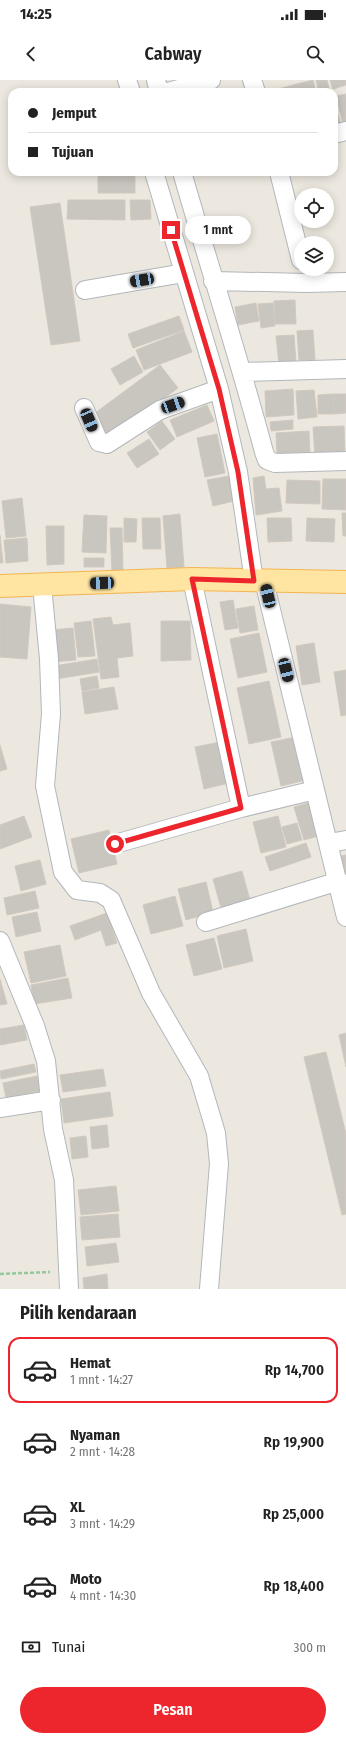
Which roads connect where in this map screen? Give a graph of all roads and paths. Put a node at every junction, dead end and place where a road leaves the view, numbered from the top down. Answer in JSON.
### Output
{"nodes":[{"id":1,"x":211,"y":80,"type":"edge"},
{"id":2,"x":182,"y":88,"type":"edge"},
{"id":3,"x":155,"y":176,"type":"edge"},
{"id":4,"x":183,"y":176,"type":"edge"},
{"id":5,"x":280,"y":176,"type":"edge"},
{"id":6,"x":295,"y":236,"type":"edge"},
{"id":7,"x":184,"y":273,"type":"junction"},
{"id":8,"x":305,"y":276,"type":"edge"},
{"id":9,"x":213,"y":281,"type":"junction"},
{"id":10,"x":346,"y":282,"type":"edge"},
{"id":11,"x":85,"y":290,"type":"dead end"},
{"id":12,"x":346,"y":369,"type":"edge"},
{"id":13,"x":243,"y":372,"type":"junction"},
{"id":14,"x":219,"y":389,"type":"junction"},
{"id":15,"x":84,"y":408,"type":"dead end"},
{"id":16,"x":346,"y":462,"type":"edge"},
{"id":17,"x":192,"y":579,"type":"junction"},
{"id":18,"x":260,"y":581,"type":"junction"},
{"id":19,"x":346,"y":582,"type":"edge"},
{"id":20,"x":42,"y":585,"type":"junction"},
{"id":21,"x":0,"y":586,"type":"edge"},
{"id":22,"x":315,"y":790,"type":"junction"},
{"id":23,"x":241,"y":808,"type":"junction"},
{"id":24,"x":337,"y":842,"type":"edge"},
{"id":25,"x":115,"y":844,"type":"dead end"},
{"id":26,"x":339,"y":881,"type":"junction"},
{"id":27,"x":346,"y":917,"type":"edge"},
{"id":28,"x":206,"y":922,"type":"dead end"},
{"id":29,"x":0,"y":941,"type":"edge"},
{"id":30,"x":51,"y":1100,"type":"junction"},
{"id":31,"x":0,"y":1108,"type":"edge"},
{"id":32,"x":0,"y":1274,"type":"edge"},
{"id":33,"x":69,"y":1280,"type":"edge"},
{"id":34,"x":209,"y":1289,"type":"edge"}],
"edges":[{"from":1,"to":2,"type":"street"},
{"from":3,"to":7,"type":"street"},
{"from":4,"to":9,"type":"street"},
{"from":5,"to":6,"type":"street"},
{"from":7,"to":11,"type":"street"},
{"from":7,"to":14,"type":"street"},
{"from":8,"to":9,"type":"street"},
{"from":8,"to":10,"type":"street"},
{"from":9,"to":13,"type":"street"},
{"from":12,"to":13,"type":"street"},
{"from":13,"to":16,"type":"street"},
{"from":14,"to":15,"type":"street"},
{"from":14,"to":18,"type":"street"},
{"from":17,"to":18,"type":"main road"},
{"from":17,"to":20,"type":"main road"},
{"from":17,"to":23,"type":"street"},
{"from":18,"to":19,"type":"main road"},
{"from":18,"to":22,"type":"street"},
{"from":20,"to":21,"type":"main road"},
{"from":20,"to":34,"type":"street"},
{"from":22,"to":23,"type":"street"},
{"from":22,"to":24,"type":"street"},
{"from":23,"to":25,"type":"street"},
{"from":24,"to":26,"type":"street"},
{"from":26,"to":27,"type":"street"},
{"from":26,"to":28,"type":"street"},
{"from":29,"to":30,"type":"street"},
{"from":30,"to":31,"type":"street"},
{"from":30,"to":33,"type":"street"},
{"from":32,"to":33,"type":"path"}]}
